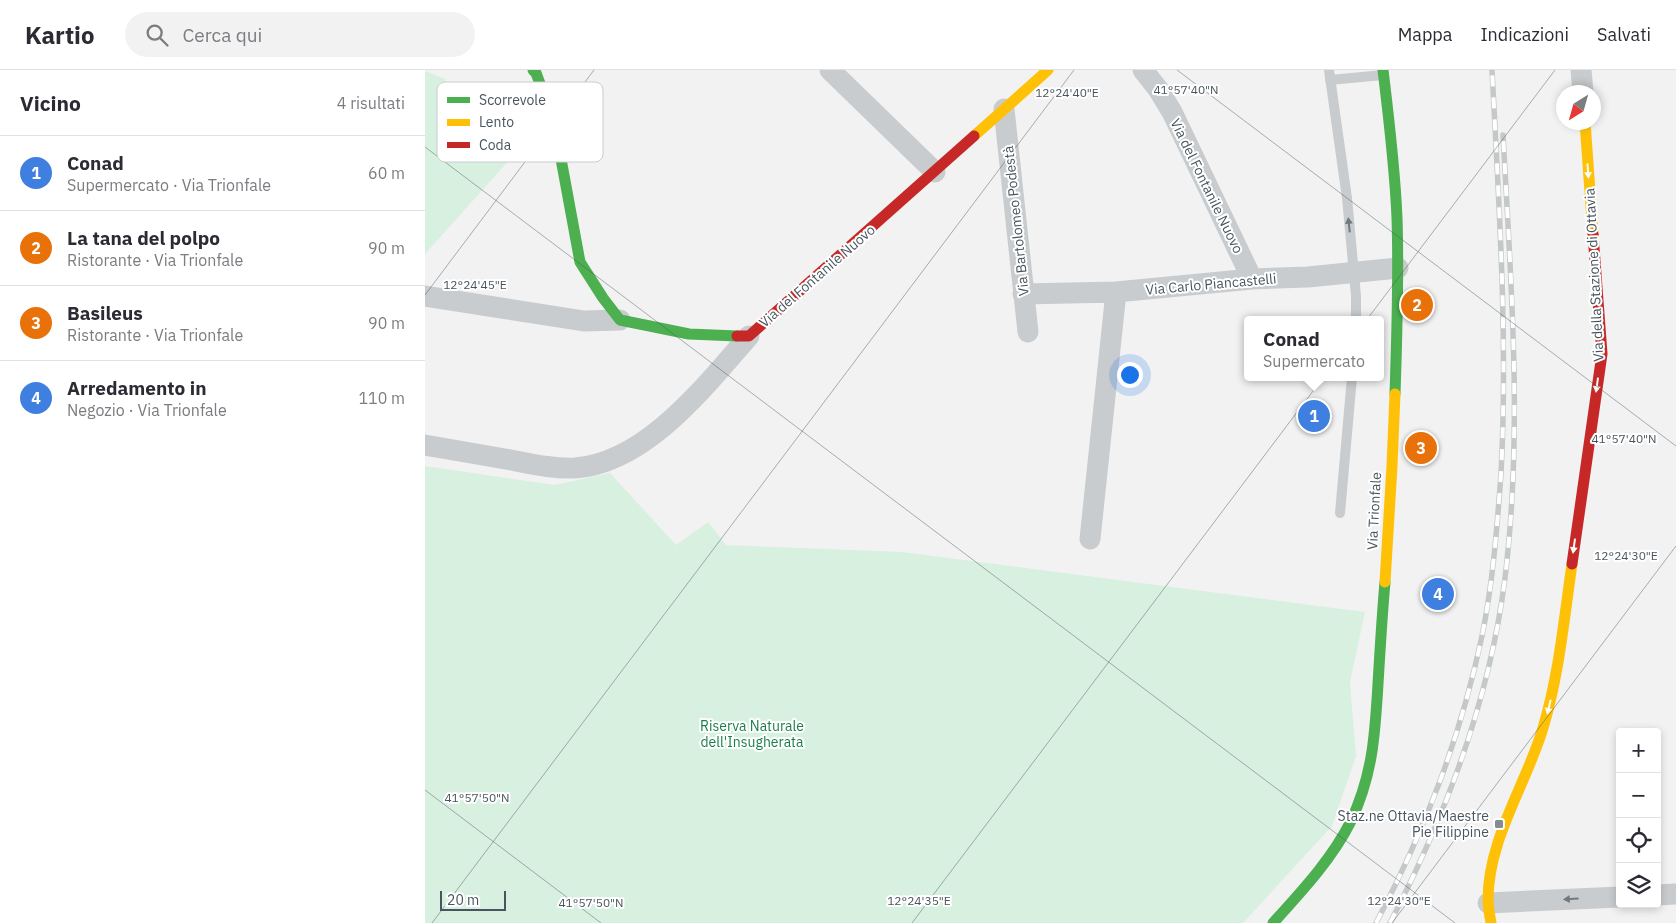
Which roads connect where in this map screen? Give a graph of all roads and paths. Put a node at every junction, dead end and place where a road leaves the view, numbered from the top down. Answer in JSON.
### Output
{"nodes":[{"id":1,"x":533,"y":70,"type":"edge"},
{"id":2,"x":830,"y":70,"type":"edge"},
{"id":3,"x":1048,"y":70,"type":"edge"},
{"id":4,"x":1143,"y":70,"type":"edge"},
{"id":5,"x":1581,"y":70,"type":"edge"},
{"id":6,"x":1383,"y":73,"type":"edge"},
{"id":7,"x":1330,"y":75,"type":"edge"},
{"id":8,"x":539,"y":82,"type":"edge"},
{"id":9,"x":1582,"y":85,"type":"edge"},
{"id":10,"x":1004,"y":109,"type":"junction"},
{"id":11,"x":1586,"y":130,"type":"edge"},
{"id":12,"x":562,"y":162,"type":"edge"},
{"id":13,"x":935,"y":172,"type":"junction"},
{"id":14,"x":1398,"y":268,"type":"junction"},
{"id":15,"x":1354,"y":273,"type":"junction"},
{"id":16,"x":1252,"y":279,"type":"junction"},
{"id":17,"x":1116,"y":292,"type":"junction"},
{"id":18,"x":1023,"y":294,"type":"junction"},
{"id":19,"x":425,"y":296,"type":"edge"},
{"id":20,"x":1356,"y":316,"type":"edge"},
{"id":21,"x":620,"y":320,"type":"junction"},
{"id":22,"x":1028,"y":332,"type":"dead end"},
{"id":23,"x":749,"y":336,"type":"junction"},
{"id":24,"x":1352,"y":381,"type":"edge"},
{"id":25,"x":425,"y":445,"type":"edge"},
{"id":26,"x":1340,"y":513,"type":"dead end"},
{"id":27,"x":1090,"y":539,"type":"dead end"},
{"id":28,"x":1676,"y":894,"type":"edge"},
{"id":29,"x":1661,"y":895,"type":"edge"},
{"id":30,"x":1616,"y":897,"type":"edge"},
{"id":31,"x":1489,"y":913,"type":"edge"},
{"id":32,"x":1273,"y":923,"type":"edge"}],
"edges":[{"from":1,"to":8,"type":"street"},
{"from":2,"to":13,"type":"street"},
{"from":3,"to":10,"type":"street","name":"Via del Fontanile Nuovo"},
{"from":4,"to":16,"type":"street","name":"Via del Fontanile Nuovo"},
{"from":5,"to":9,"type":"street"},
{"from":6,"to":7,"type":"lane"},
{"from":6,"to":14,"type":"street","name":"Via Trionfale"},
{"from":15,"to":7,"type":"lane","one_way":true},
{"from":10,"to":13,"type":"street","name":"Via del Fontanile Nuovo"},
{"from":10,"to":18,"type":"street","name":"Via Bartolomeo Podestà"},
{"from":11,"to":31,"type":"street","name":"Via della Stazione di Ottavia","one_way":true},
{"from":12,"to":21,"type":"street"},
{"from":13,"to":23,"type":"street","name":"Via del Fontanile Nuovo"},
{"from":14,"to":15,"type":"street","name":"Via Carlo Piancastelli"},
{"from":14,"to":32,"type":"street","name":"Via Trionfale"},
{"from":15,"to":16,"type":"street","name":"Via Carlo Piancastelli"},
{"from":15,"to":20,"type":"lane"},
{"from":16,"to":17,"type":"street","name":"Via Carlo Piancastelli"},
{"from":17,"to":18,"type":"street","name":"Via Carlo Piancastelli"},
{"from":17,"to":27,"type":"street"},
{"from":18,"to":22,"type":"street","name":"Via Bartolomeo Podestà"},
{"from":19,"to":21,"type":"street"},
{"from":21,"to":23,"type":"street","name":"Via del Fontanile Nuovo"},
{"from":23,"to":25,"type":"street"},
{"from":24,"to":26,"type":"lane"},
{"from":28,"to":29,"type":"street"},
{"from":30,"to":31,"type":"street","one_way":true}]}
